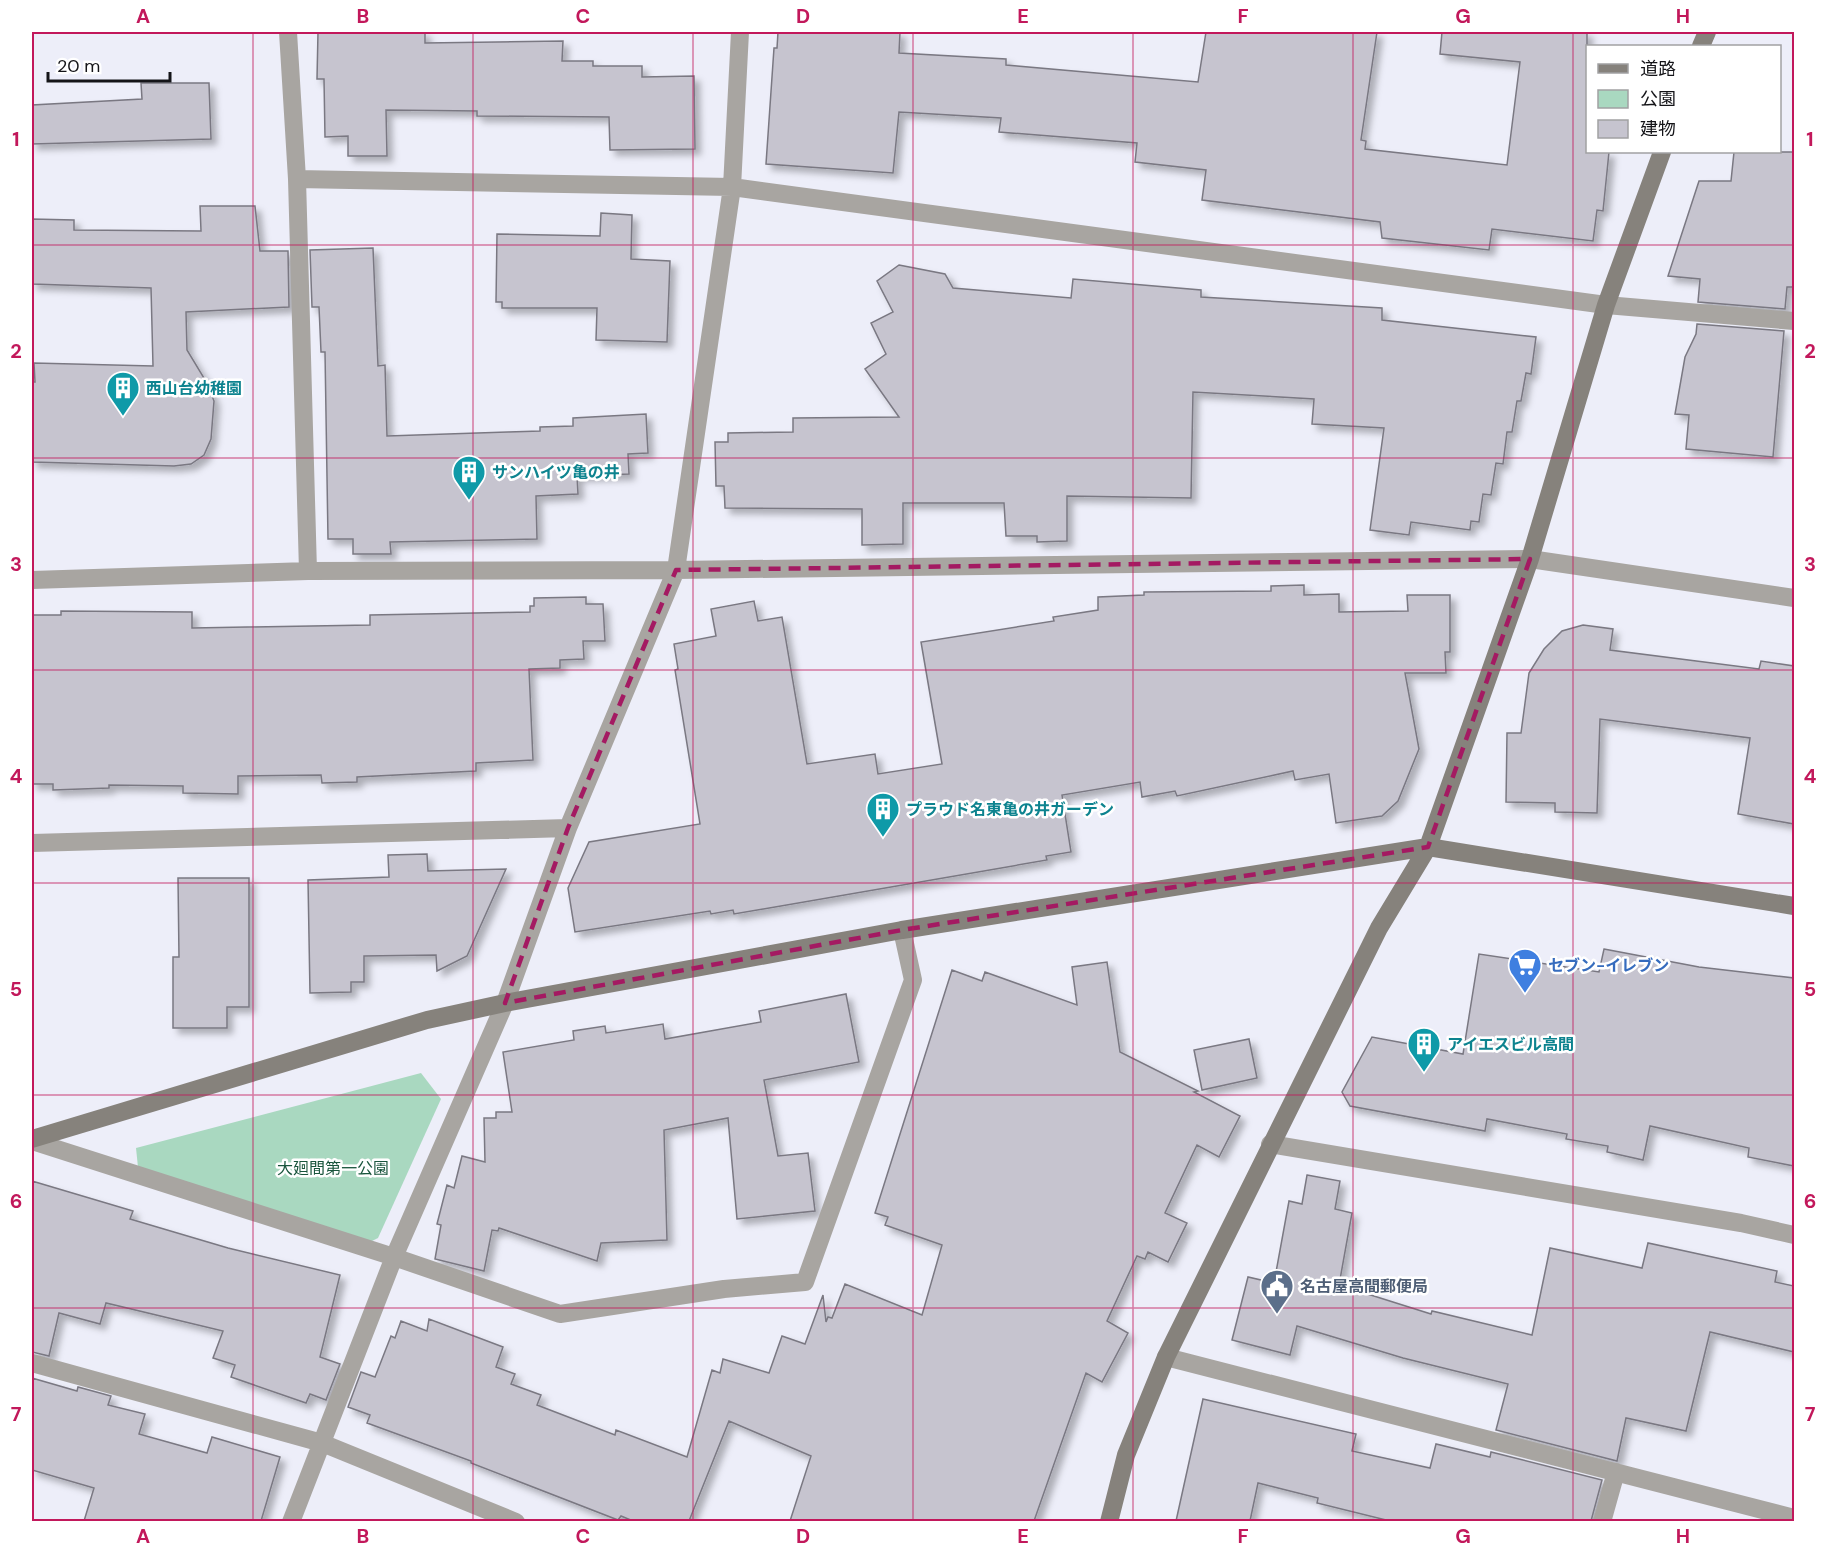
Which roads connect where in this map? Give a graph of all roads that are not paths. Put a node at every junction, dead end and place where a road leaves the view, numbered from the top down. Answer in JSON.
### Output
{"nodes":[{"id":1,"x":288,"y":32,"type":"edge"},
{"id":2,"x":740,"y":32,"type":"edge"},
{"id":3,"x":1662,"y":153,"type":"edge"},
{"id":4,"x":297,"y":179,"type":"junction"},
{"id":5,"x":732,"y":187,"type":"junction"},
{"id":6,"x":1606,"y":304,"type":"junction"},
{"id":7,"x":1794,"y":321,"type":"edge"},
{"id":8,"x":1530,"y":559,"type":"junction"},
{"id":9,"x":676,"y":570,"type":"junction"},
{"id":10,"x":308,"y":571,"type":"junction"},
{"id":11,"x":32,"y":580,"type":"edge"},
{"id":12,"x":1794,"y":598,"type":"edge"},
{"id":13,"x":568,"y":828,"type":"junction"},
{"id":14,"x":32,"y":843,"type":"edge"},
{"id":15,"x":1428,"y":847,"type":"junction"},
{"id":16,"x":1794,"y":906,"type":"edge"},
{"id":17,"x":902,"y":930,"type":"junction"},
{"id":18,"x":504,"y":1003,"type":"junction"},
{"id":19,"x":32,"y":1140,"type":"edge"},
{"id":20,"x":1270,"y":1144,"type":"junction"},
{"id":21,"x":1794,"y":1235,"type":"edge"},
{"id":22,"x":394,"y":1257,"type":"junction"},
{"id":23,"x":1166,"y":1357,"type":"junction"},
{"id":24,"x":32,"y":1363,"type":"edge"},
{"id":25,"x":322,"y":1443,"type":"junction"},
{"id":26,"x":1616,"y":1472,"type":"junction"},
{"id":27,"x":1794,"y":1518,"type":"edge"},
{"id":28,"x":291,"y":1521,"type":"edge"},
{"id":29,"x":516,"y":1521,"type":"edge"},
{"id":30,"x":1109,"y":1521,"type":"edge"},
{"id":31,"x":1602,"y":1521,"type":"edge"}],
"edges":[{"from":1,"to":4,"type":"street"},
{"from":2,"to":5,"type":"street"},
{"from":3,"to":6,"type":"street"},
{"from":4,"to":5,"type":"street"},
{"from":4,"to":10,"type":"street"},
{"from":5,"to":6,"type":"street"},
{"from":5,"to":9,"type":"street"},
{"from":6,"to":7,"type":"street"},
{"from":6,"to":8,"type":"street"},
{"from":8,"to":9,"type":"street"},
{"from":8,"to":12,"type":"street"},
{"from":8,"to":15,"type":"street"},
{"from":9,"to":10,"type":"street"},
{"from":9,"to":13,"type":"street"},
{"from":10,"to":11,"type":"street"},
{"from":13,"to":14,"type":"street"},
{"from":13,"to":18,"type":"street"},
{"from":15,"to":16,"type":"street"},
{"from":15,"to":17,"type":"street"},
{"from":15,"to":20,"type":"street"},
{"from":17,"to":18,"type":"street"},
{"from":17,"to":22,"type":"street"},
{"from":18,"to":19,"type":"street"},
{"from":18,"to":22,"type":"street"},
{"from":19,"to":22,"type":"street"},
{"from":20,"to":21,"type":"street"},
{"from":20,"to":23,"type":"street"},
{"from":22,"to":25,"type":"street"},
{"from":23,"to":26,"type":"street"},
{"from":23,"to":30,"type":"street"},
{"from":24,"to":25,"type":"street"},
{"from":25,"to":28,"type":"street"},
{"from":25,"to":29,"type":"street"},
{"from":26,"to":27,"type":"street"},
{"from":26,"to":31,"type":"street"}]}
